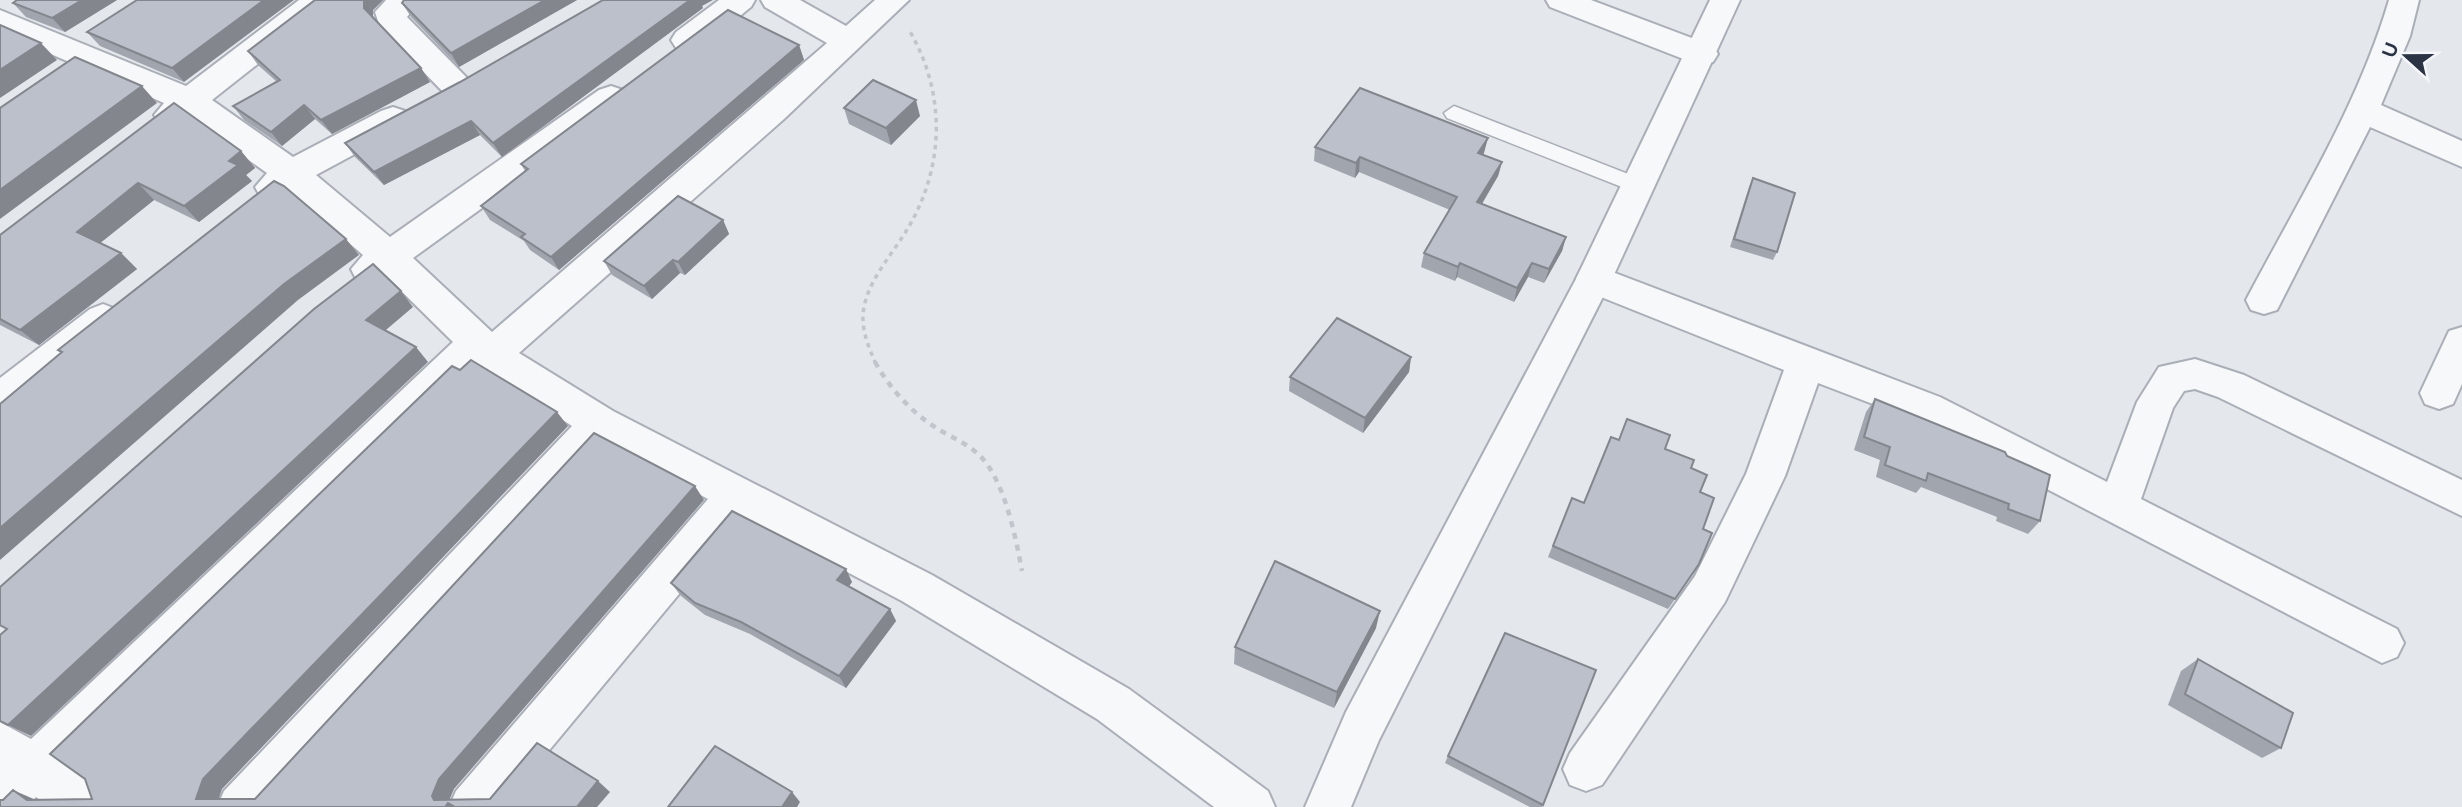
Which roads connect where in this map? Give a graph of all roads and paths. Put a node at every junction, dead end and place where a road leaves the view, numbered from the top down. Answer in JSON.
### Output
{"nodes":[{"id":1,"x":319,"y":0,"type":"edge"},
{"id":2,"x":406,"y":0,"type":"edge"},
{"id":3,"x":740,"y":0,"type":"edge"},
{"id":4,"x":776,"y":0,"type":"edge"},
{"id":5,"x":1561,"y":0,"type":"edge"},
{"id":6,"x":1725,"y":0,"type":"edge"},
{"id":7,"x":2404,"y":0,"type":"edge"},
{"id":8,"x":889,"y":4,"type":"edge"},
{"id":9,"x":0,"y":20,"type":"edge"},
{"id":10,"x":848,"y":41,"type":"junction"},
{"id":11,"x":1702,"y":54,"type":"junction"},
{"id":12,"x":190,"y":100,"type":"junction"},
{"id":13,"x":2362,"y":110,"type":"junction"},
{"id":14,"x":1454,"y":113,"type":"dead end"},
{"id":15,"x":145,"y":134,"type":"edge"},
{"id":16,"x":2462,"y":155,"type":"edge"},
{"id":17,"x":290,"y":173,"type":"junction"},
{"id":18,"x":1639,"y":186,"type":"junction"},
{"id":19,"x":247,"y":206,"type":"edge"},
{"id":20,"x":388,"y":256,"type":"junction"},
{"id":21,"x":1594,"y":279,"type":"junction"},
{"id":22,"x":344,"y":287,"type":"edge"},
{"id":23,"x":129,"y":299,"type":"edge"},
{"id":24,"x":2264,"y":300,"type":"dead end"},
{"id":25,"x":2462,"y":342,"type":"edge"},
{"id":26,"x":484,"y":348,"type":"junction"},
{"id":27,"x":1806,"y":363,"type":"junction"},
{"id":28,"x":2439,"y":393,"type":"dead end"},
{"id":29,"x":0,"y":400,"type":"edge"},
{"id":30,"x":599,"y":423,"type":"junction"},
{"id":31,"x":736,"y":496,"type":"junction"},
{"id":32,"x":2462,"y":499,"type":"edge"},
{"id":33,"x":2118,"y":507,"type":"junction"},
{"id":34,"x":1022,"y":571,"type":"dead end"},
{"id":35,"x":2382,"y":643,"type":"dead end"},
{"id":36,"x":17,"y":755,"type":"edge"},
{"id":37,"x":1587,"y":769,"type":"dead end"},
{"id":38,"x":0,"y":800,"type":"edge"},
{"id":39,"x":89,"y":807,"type":"edge"},
{"id":40,"x":240,"y":807,"type":"edge"},
{"id":41,"x":472,"y":807,"type":"edge"},
{"id":42,"x":1252,"y":807,"type":"edge"},
{"id":43,"x":1328,"y":807,"type":"edge"}],
"edges":[{"from":1,"to":12,"type":"street"},
{"from":2,"to":17,"type":"street"},
{"from":3,"to":20,"type":"street"},
{"from":4,"to":10,"type":"street"},
{"from":5,"to":11,"type":"street"},
{"from":6,"to":11,"type":"street"},
{"from":7,"to":13,"type":"street"},
{"from":8,"to":10,"type":"street"},
{"from":8,"to":34,"type":"path"},
{"from":9,"to":12,"type":"street"},
{"from":10,"to":26,"type":"street"},
{"from":11,"to":18,"type":"street"},
{"from":12,"to":15,"type":"street"},
{"from":12,"to":17,"type":"street"},
{"from":13,"to":16,"type":"street"},
{"from":13,"to":24,"type":"street"},
{"from":14,"to":18,"type":"lane"},
{"from":17,"to":19,"type":"street"},
{"from":17,"to":20,"type":"street"},
{"from":18,"to":21,"type":"street"},
{"from":20,"to":22,"type":"street"},
{"from":20,"to":26,"type":"street"},
{"from":21,"to":27,"type":"street"},
{"from":21,"to":43,"type":"street"},
{"from":23,"to":29,"type":"street"},
{"from":25,"to":28,"type":"street"},
{"from":26,"to":30,"type":"street"},
{"from":26,"to":36,"type":"street"},
{"from":27,"to":33,"type":"street"},
{"from":27,"to":37,"type":"street"},
{"from":30,"to":31,"type":"street"},
{"from":30,"to":40,"type":"street"},
{"from":31,"to":41,"type":"street"},
{"from":31,"to":42,"type":"street"},
{"from":32,"to":33,"type":"street"},
{"from":33,"to":35,"type":"street"},
{"from":36,"to":38,"type":"street"},
{"from":36,"to":39,"type":"street"}]}
